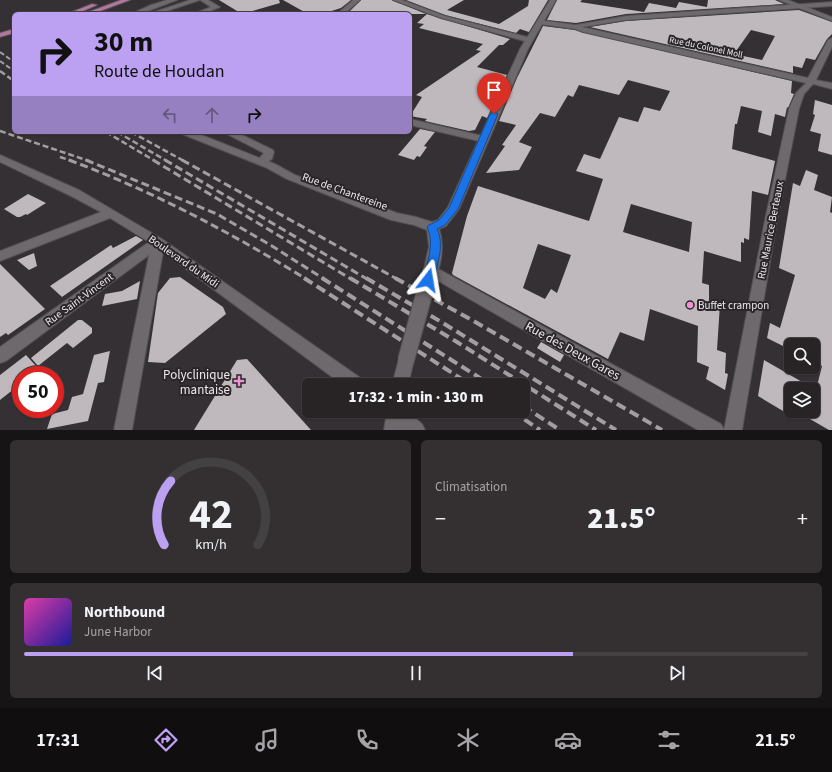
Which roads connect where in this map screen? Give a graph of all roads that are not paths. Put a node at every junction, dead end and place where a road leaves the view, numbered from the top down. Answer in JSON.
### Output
{"nodes":[{"id":1,"x":106,"y":0,"type":"edge"},
{"id":2,"x":127,"y":0,"type":"edge"},
{"id":3,"x":174,"y":0,"type":"edge"},
{"id":4,"x":197,"y":0,"type":"edge"},
{"id":5,"x":203,"y":0,"type":"edge"},
{"id":6,"x":357,"y":0,"type":"edge"},
{"id":7,"x":396,"y":0,"type":"edge"},
{"id":8,"x":553,"y":0,"type":"edge"},
{"id":9,"x":782,"y":0,"type":"edge"},
{"id":10,"x":139,"y":4,"type":"dead end"},
{"id":11,"x":832,"y":4,"type":"edge"},
{"id":12,"x":799,"y":6,"type":"junction"},
{"id":13,"x":75,"y":12,"type":"edge"},
{"id":14,"x":92,"y":12,"type":"edge"},
{"id":15,"x":127,"y":12,"type":"edge"},
{"id":16,"x":139,"y":12,"type":"edge"},
{"id":17,"x":158,"y":12,"type":"edge"},
{"id":18,"x":202,"y":12,"type":"edge"},
{"id":19,"x":342,"y":12,"type":"edge"},
{"id":20,"x":832,"y":19,"type":"edge"},
{"id":21,"x":539,"y":22,"type":"junction"},
{"id":22,"x":577,"y":27,"type":"junction"},
{"id":23,"x":12,"y":32,"type":"edge"},
{"id":24,"x":12,"y":36,"type":"edge"},
{"id":25,"x":0,"y":38,"type":"edge"},
{"id":26,"x":528,"y":40,"type":"junction"},
{"id":27,"x":832,"y":40,"type":"edge"},
{"id":28,"x":811,"y":80,"type":"junction"},
{"id":29,"x":832,"y":86,"type":"edge"},
{"id":30,"x":412,"y":122,"type":"edge"},
{"id":31,"x":190,"y":134,"type":"edge"},
{"id":32,"x":232,"y":134,"type":"edge"},
{"id":33,"x":484,"y":139,"type":"junction"},
{"id":34,"x":0,"y":158,"type":"edge"},
{"id":35,"x":266,"y":164,"type":"junction"},
{"id":36,"x":111,"y":213,"type":"junction"},
{"id":37,"x":432,"y":227,"type":"junction"},
{"id":38,"x":158,"y":242,"type":"junction"},
{"id":39,"x":0,"y":256,"type":"edge"},
{"id":40,"x":430,"y":275,"type":"junction"},
{"id":41,"x":0,"y":356,"type":"edge"},
{"id":42,"x":346,"y":378,"type":"edge"},
{"id":43,"x":402,"y":378,"type":"edge"},
{"id":44,"x":397,"y":418,"type":"edge"},
{"id":45,"x":123,"y":430,"type":"edge"},
{"id":46,"x":416,"y":430,"type":"edge"},
{"id":47,"x":715,"y":430,"type":"edge"},
{"id":48,"x":733,"y":430,"type":"edge"}],
"edges":[{"from":1,"to":13,"type":"main road"},
{"from":2,"to":14,"type":"main road"},
{"from":3,"to":16,"type":"street"},
{"from":4,"to":17,"type":"street"},
{"from":5,"to":18,"type":"street"},
{"from":6,"to":19,"type":"street"},
{"from":7,"to":26,"type":"street"},
{"from":8,"to":21,"type":"street"},
{"from":9,"to":12,"type":"street"},
{"from":10,"to":15,"type":"street"},
{"from":11,"to":12,"type":"street"},
{"from":12,"to":20,"type":"street"},
{"from":12,"to":22,"type":"street"},
{"from":21,"to":22,"type":"street"},
{"from":21,"to":26,"type":"street"},
{"from":22,"to":28,"type":"street","name":"Rue du Colonel Moll"},
{"from":23,"to":25,"type":"main road"},
{"from":24,"to":25,"type":"main road"},
{"from":26,"to":33,"type":"street"},
{"from":27,"to":28,"type":"street","name":"Rue Maurice Berteaux"},
{"from":28,"to":29,"type":"street","name":"Rue du Colonel Moll"},
{"from":28,"to":48,"type":"street","name":"Rue Maurice Berteaux"},
{"from":30,"to":33,"type":"street"},
{"from":31,"to":35,"type":"street","name":"Rue de Chantereine"},
{"from":32,"to":35,"type":"street"},
{"from":33,"to":37,"type":"street"},
{"from":34,"to":36,"type":"street","name":"Boulevard du Midi"},
{"from":35,"to":37,"type":"street","name":"Rue de Chantereine"},
{"from":36,"to":38,"type":"street","name":"Boulevard du Midi"},
{"from":36,"to":39,"type":"street"},
{"from":37,"to":40,"type":"street"},
{"from":38,"to":41,"type":"street","name":"Rue Saint-Vincent"},
{"from":38,"to":42,"type":"street","name":"Boulevard du Midi"},
{"from":38,"to":45,"type":"street"},
{"from":40,"to":43,"type":"street","bridge":true},
{"from":40,"to":47,"type":"street","name":"Rue des Deux Gares"},
{"from":44,"to":46,"type":"street"}]}
